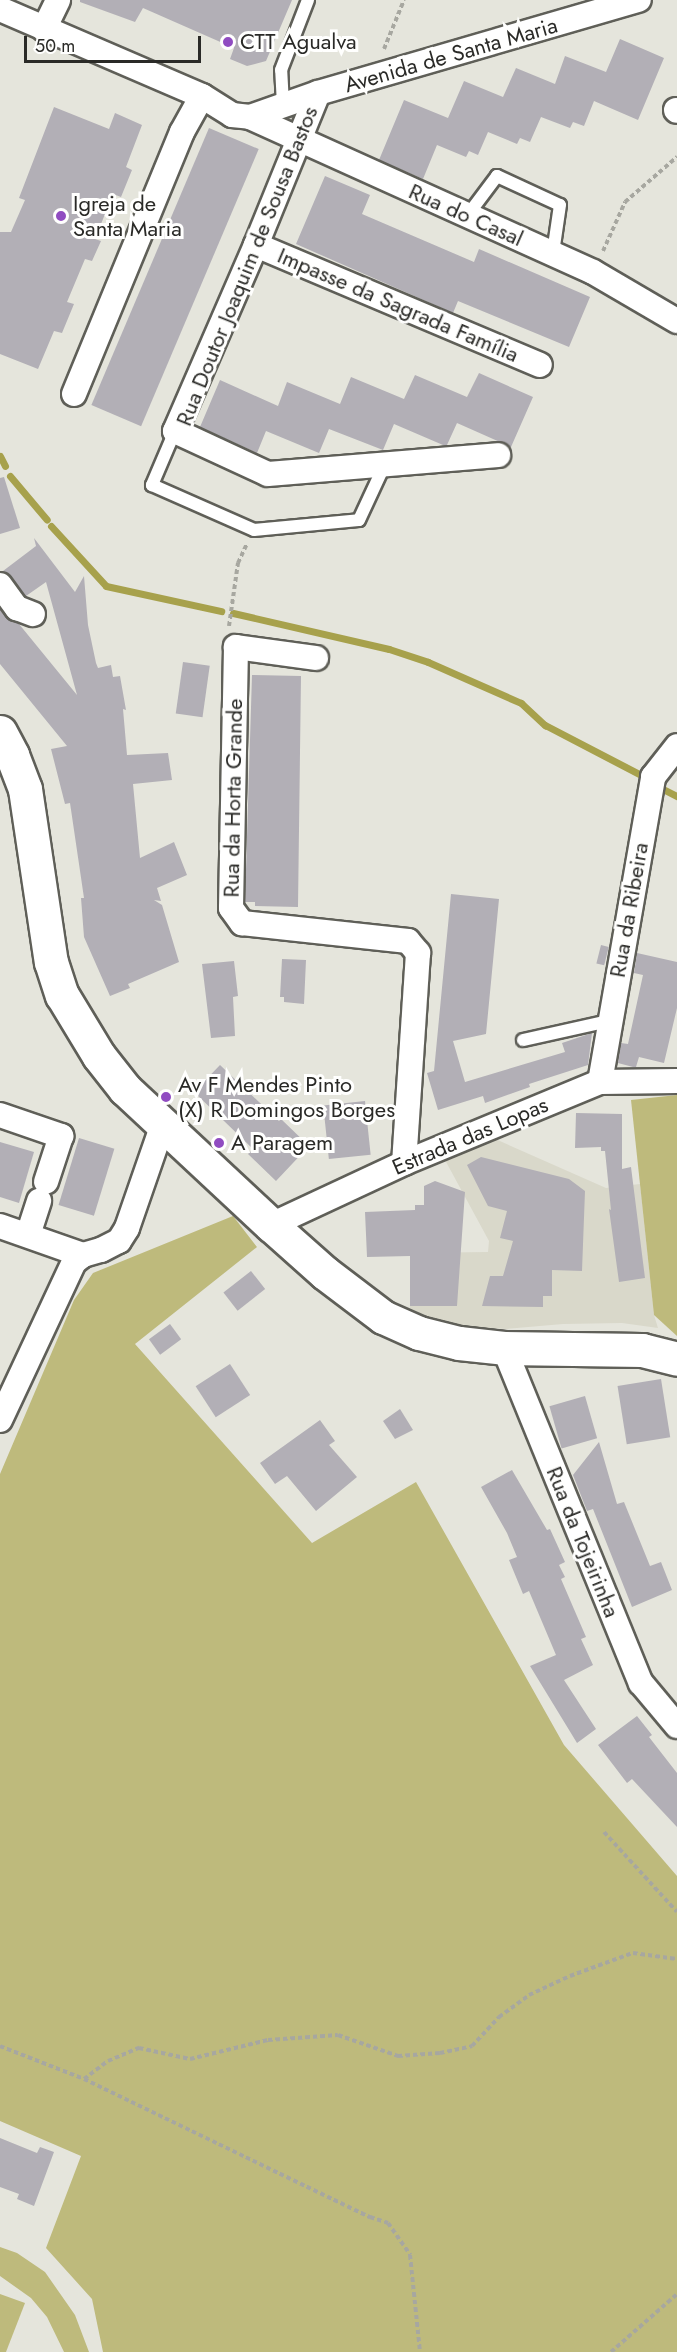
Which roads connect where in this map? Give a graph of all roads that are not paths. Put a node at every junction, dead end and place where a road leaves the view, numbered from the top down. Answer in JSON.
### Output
{"nodes":[{"id":1,"x":58,"y":0,"type":"edge"},
{"id":2,"x":308,"y":0,"type":"edge"},
{"id":3,"x":639,"y":0,"type":"edge"},
{"id":4,"x":0,"y":9,"type":"edge"},
{"id":5,"x":44,"y":29,"type":"junction"},
{"id":6,"x":318,"y":93,"type":"junction"},
{"id":7,"x":202,"y":96,"type":"junction"},
{"id":8,"x":283,"y":105,"type":"junction"},
{"id":9,"x":250,"y":117,"type":"junction"},
{"id":10,"x":300,"y":140,"type":"junction"},
{"id":11,"x":467,"y":216,"type":"junction"},
{"id":12,"x":256,"y":245,"type":"junction"},
{"id":13,"x":553,"y":253,"type":"junction"},
{"id":14,"x":677,"y":321,"type":"edge"},
{"id":15,"x":540,"y":365,"type":"dead end"},
{"id":16,"x":74,"y":394,"type":"dead end"},
{"id":17,"x":175,"y":430,"type":"junction"},
{"id":18,"x":498,"y":455,"type":"dead end"},
{"id":19,"x":385,"y":464,"type":"junction"},
{"id":20,"x":0,"y":585,"type":"edge"},
{"id":21,"x":33,"y":614,"type":"dead end"},
{"id":22,"x":316,"y":658,"type":"dead end"},
{"id":23,"x":0,"y":732,"type":"edge"},
{"id":24,"x":677,"y":746,"type":"edge"},
{"id":25,"x":609,"y":1021,"type":"junction"},
{"id":26,"x":523,"y":1040,"type":"dead end"},
{"id":27,"x":677,"y":1082,"type":"edge"},
{"id":28,"x":600,"y":1083,"type":"junction"},
{"id":29,"x":0,"y":1115,"type":"edge"},
{"id":30,"x":163,"y":1124,"type":"junction"},
{"id":31,"x":404,"y":1162,"type":"junction"},
{"id":32,"x":271,"y":1225,"type":"junction"},
{"id":33,"x":0,"y":1226,"type":"edge"},
{"id":34,"x":28,"y":1235,"type":"junction"},
{"id":35,"x":83,"y":1255,"type":"junction"},
{"id":36,"x":504,"y":1348,"type":"junction"},
{"id":37,"x":677,"y":1359,"type":"edge"},
{"id":38,"x":10,"y":1372,"type":"edge"},
{"id":39,"x":0,"y":1420,"type":"edge"},
{"id":40,"x":677,"y":1726,"type":"edge"}],
"edges":[{"from":1,"to":5,"type":"street"},
{"from":2,"to":8,"type":"lane"},
{"from":3,"to":6,"type":"street","name":"Avenida de Santa Maria"},
{"from":4,"to":5,"type":"street"},
{"from":5,"to":7,"type":"street"},
{"from":6,"to":8,"type":"street","name":"Avenida de Santa Maria"},
{"from":6,"to":10,"type":"street","name":"Rua Doutor Joaquim de Sousa Bastos"},
{"from":7,"to":9,"type":"street"},
{"from":7,"to":16,"type":"street"},
{"from":8,"to":9,"type":"street","name":"Avenida de Santa Maria"},
{"from":9,"to":10,"type":"street","name":"Rua do Casal"},
{"from":10,"to":11,"type":"street","name":"Rua do Casal"},
{"from":10,"to":12,"type":"street","name":"Rua Doutor Joaquim de Sousa Bastos"},
{"from":11,"to":13,"type":"street","name":"Rua do Casal"},
{"from":11,"to":13,"type":"lane"},
{"from":12,"to":15,"type":"street","name":"Impasse da Sagrada Família"},
{"from":12,"to":17,"type":"street","name":"Rua Doutor Joaquim de Sousa Bastos"},
{"from":13,"to":14,"type":"street","name":"Rua do Casal"},
{"from":17,"to":19,"type":"street","name":"Rua Doutor Joaquim de Sousa Bastos"},
{"from":17,"to":19,"type":"lane"},
{"from":18,"to":19,"type":"street","name":"Rua Doutor Joaquim de Sousa Bastos"},
{"from":20,"to":21,"type":"street"},
{"from":22,"to":31,"type":"street","name":"Rua da Horta Grande"},
{"from":23,"to":30,"type":"main road"},
{"from":24,"to":25,"type":"street","name":"Rua da Ribeira"},
{"from":25,"to":26,"type":"lane"},
{"from":25,"to":28,"type":"street","name":"Rua da Ribeira"},
{"from":27,"to":28,"type":"street","name":"Estrada das Lopas"},
{"from":28,"to":31,"type":"street","name":"Estrada das Lopas"},
{"from":29,"to":34,"type":"street"},
{"from":30,"to":32,"type":"main road"},
{"from":30,"to":35,"type":"street"},
{"from":31,"to":32,"type":"street","name":"Estrada das Lopas"},
{"from":32,"to":36,"type":"main road"},
{"from":33,"to":34,"type":"street"},
{"from":34,"to":35,"type":"street"},
{"from":35,"to":38,"type":"street"},
{"from":36,"to":37,"type":"main road"},
{"from":36,"to":40,"type":"street","name":"Rua da Tojeirinha"},
{"from":38,"to":39,"type":"street"}]}
